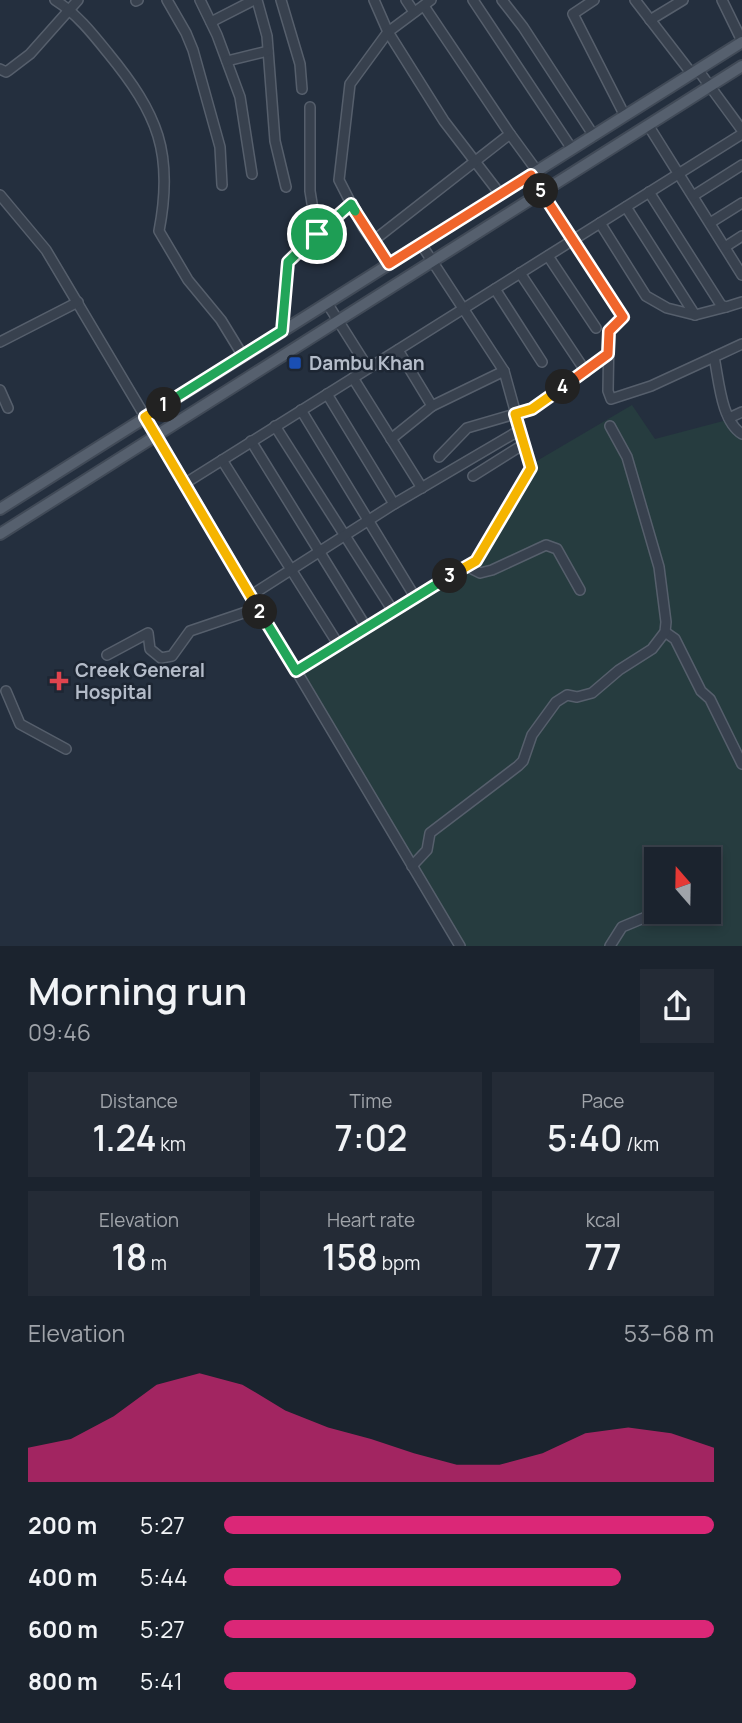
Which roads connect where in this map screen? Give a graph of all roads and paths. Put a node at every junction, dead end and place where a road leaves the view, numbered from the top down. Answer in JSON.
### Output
{"nodes":[{"id":1,"x":55,"y":0,"type":"edge"},
{"id":2,"x":78,"y":0,"type":"edge"},
{"id":3,"x":167,"y":0,"type":"edge"},
{"id":4,"x":200,"y":0,"type":"edge"},
{"id":5,"x":281,"y":0,"type":"edge"},
{"id":6,"x":374,"y":0,"type":"edge"},
{"id":7,"x":407,"y":0,"type":"edge"},
{"id":8,"x":473,"y":0,"type":"edge"},
{"id":9,"x":502,"y":0,"type":"edge"},
{"id":10,"x":594,"y":0,"type":"edge"},
{"id":11,"x":635,"y":0,"type":"edge"},
{"id":12,"x":683,"y":0,"type":"edge"},
{"id":13,"x":722,"y":0,"type":"edge"},
{"id":14,"x":251,"y":1,"type":"edge"},
{"id":15,"x":428,"y":3,"type":"edge"},
{"id":16,"x":69,"y":9,"type":"junction"},
{"id":17,"x":414,"y":12,"type":"junction"},
{"id":18,"x":650,"y":20,"type":"junction"},
{"id":19,"x":211,"y":22,"type":"junction"},
{"id":20,"x":388,"y":32,"type":"junction"},
{"id":21,"x":742,"y":42,"type":"edge"},
{"id":22,"x":268,"y":51,"type":"junction"},
{"id":23,"x":227,"y":61,"type":"junction"},
{"id":24,"x":742,"y":65,"type":"edge"},
{"id":25,"x":0,"y":69,"type":"edge"},
{"id":26,"x":695,"y":72,"type":"junction"},
{"id":27,"x":710,"y":86,"type":"junction"},
{"id":28,"x":302,"y":89,"type":"dead end"},
{"id":29,"x":310,"y":107,"type":"dead end"},
{"id":30,"x":625,"y":116,"type":"junction"},
{"id":31,"x":648,"y":125,"type":"junction"},
{"id":32,"x":742,"y":132,"type":"edge"},
{"id":33,"x":510,"y":134,"type":"junction"},
{"id":34,"x":594,"y":136,"type":"junction"},
{"id":35,"x":572,"y":149,"type":"junction"},
{"id":36,"x":474,"y":159,"type":"junction"},
{"id":37,"x":742,"y":165,"type":"edge"},
{"id":38,"x":534,"y":173,"type":"junction"},
{"id":39,"x":679,"y":173,"type":"junction"},
{"id":40,"x":252,"y":174,"type":"dead end"},
{"id":41,"x":222,"y":185,"type":"dead end"},
{"id":42,"x":286,"y":187,"type":"dead end"},
{"id":43,"x":542,"y":192,"type":"junction"},
{"id":44,"x":649,"y":192,"type":"junction"},
{"id":45,"x":500,"y":194,"type":"junction"},
{"id":46,"x":0,"y":195,"type":"edge"},
{"id":47,"x":693,"y":196,"type":"junction"},
{"id":48,"x":742,"y":203,"type":"edge"},
{"id":49,"x":351,"y":204,"type":"junction"},
{"id":50,"x":626,"y":207,"type":"junction"},
{"id":51,"x":600,"y":223,"type":"junction"},
{"id":52,"x":710,"y":223,"type":"junction"},
{"id":53,"x":317,"y":234,"type":"junction"},
{"id":54,"x":742,"y":236,"type":"edge"},
{"id":55,"x":573,"y":240,"type":"junction"},
{"id":56,"x":373,"y":241,"type":"junction"},
{"id":57,"x":421,"y":244,"type":"junction"},
{"id":58,"x":725,"y":247,"type":"junction"},
{"id":59,"x":548,"y":256,"type":"junction"},
{"id":60,"x":432,"y":261,"type":"junction"},
{"id":61,"x":389,"y":264,"type":"junction"},
{"id":62,"x":520,"y":273,"type":"junction"},
{"id":63,"x":742,"y":275,"type":"edge"},
{"id":64,"x":495,"y":289,"type":"junction"},
{"id":65,"x":78,"y":302,"type":"junction"},
{"id":66,"x":742,"y":302,"type":"edge"},
{"id":67,"x":327,"y":303,"type":"junction"},
{"id":68,"x":726,"y":307,"type":"junction"},
{"id":69,"x":463,"y":309,"type":"junction"},
{"id":70,"x":695,"y":315,"type":"junction"},
{"id":71,"x":338,"y":321,"type":"junction"},
{"id":72,"x":596,"y":328,"type":"dead end"},
{"id":73,"x":282,"y":331,"type":"junction"},
{"id":74,"x":0,"y":342,"type":"edge"},
{"id":75,"x":742,"y":344,"type":"edge"},
{"id":76,"x":398,"y":350,"type":"junction"},
{"id":77,"x":608,"y":354,"type":"junction"},
{"id":78,"x":243,"y":356,"type":"junction"},
{"id":79,"x":714,"y":357,"type":"junction"},
{"id":80,"x":542,"y":362,"type":"dead end"},
{"id":81,"x":368,"y":368,"type":"junction"},
{"id":82,"x":504,"y":370,"type":"junction"},
{"id":83,"x":586,"y":372,"type":"junction"},
{"id":84,"x":353,"y":378,"type":"junction"},
{"id":85,"x":0,"y":390,"type":"edge"},
{"id":86,"x":327,"y":394,"type":"junction"},
{"id":87,"x":432,"y":406,"type":"junction"},
{"id":88,"x":8,"y":408,"type":"dead end"},
{"id":89,"x":301,"y":411,"type":"junction"},
{"id":90,"x":742,"y":412,"type":"edge"},
{"id":91,"x":515,"y":414,"type":"junction"},
{"id":92,"x":145,"y":417,"type":"junction"},
{"id":93,"x":729,"y":418,"type":"junction"},
{"id":94,"x":275,"y":426,"type":"junction"},
{"id":95,"x":610,"y":426,"type":"dead end"},
{"id":96,"x":520,"y":430,"type":"junction"},
{"id":97,"x":742,"y":434,"type":"edge"},
{"id":98,"x":155,"y":436,"type":"junction"},
{"id":99,"x":391,"y":439,"type":"junction"},
{"id":100,"x":251,"y":441,"type":"junction"},
{"id":101,"x":524,"y":444,"type":"junction"},
{"id":102,"x":439,"y":457,"type":"dead end"},
{"id":103,"x":222,"y":460,"type":"junction"},
{"id":104,"x":473,"y":476,"type":"dead end"},
{"id":105,"x":184,"y":484,"type":"junction"},
{"id":106,"x":422,"y":488,"type":"junction"},
{"id":107,"x":394,"y":505,"type":"junction"},
{"id":108,"x":0,"y":509,"type":"edge"},
{"id":109,"x":368,"y":521,"type":"junction"},
{"id":110,"x":0,"y":534,"type":"edge"},
{"id":111,"x":344,"y":537,"type":"junction"},
{"id":112,"x":320,"y":552,"type":"junction"},
{"id":113,"x":466,"y":566,"type":"junction"},
{"id":114,"x":290,"y":571,"type":"junction"},
{"id":115,"x":580,"y":590,"type":"dead end"},
{"id":116,"x":250,"y":596,"type":"junction"},
{"id":117,"x":415,"y":597,"type":"junction"},
{"id":118,"x":258,"y":608,"type":"junction"},
{"id":119,"x":393,"y":611,"type":"junction"},
{"id":120,"x":366,"y":627,"type":"junction"},
{"id":121,"x":665,"y":632,"type":"junction"},
{"id":122,"x":338,"y":644,"type":"junction"},
{"id":123,"x":107,"y":655,"type":"dead end"},
{"id":124,"x":296,"y":671,"type":"junction"},
{"id":125,"x":6,"y":691,"type":"dead end"},
{"id":126,"x":66,"y":749,"type":"dead end"},
{"id":127,"x":742,"y":764,"type":"edge"},
{"id":128,"x":412,"y":866,"type":"junction"},
{"id":129,"x":644,"y":918,"type":"edge"},
{"id":130,"x":460,"y":946,"type":"edge"},
{"id":131,"x":610,"y":946,"type":"edge"}],
"edges":[{"from":1,"to":16,"type":"street"},
{"from":2,"to":16,"type":"street"},
{"from":3,"to":41,"type":"street"},
{"from":4,"to":19,"type":"street"},
{"from":5,"to":28,"type":"street"},
{"from":6,"to":20,"type":"street"},
{"from":7,"to":17,"type":"street"},
{"from":8,"to":35,"type":"street"},
{"from":9,"to":34,"type":"street"},
{"from":10,"to":30,"type":"street"},
{"from":11,"to":18,"type":"street"},
{"from":12,"to":18,"type":"street"},
{"from":13,"to":21,"type":"street"},
{"from":14,"to":19,"type":"street"},
{"from":14,"to":22,"type":"street"},
{"from":15,"to":17,"type":"street"},
{"from":15,"to":33,"type":"street"},
{"from":16,"to":25,"type":"street"},
{"from":16,"to":78,"type":"street"},
{"from":17,"to":20,"type":"street"},
{"from":18,"to":26,"type":"street"},
{"from":19,"to":23,"type":"street"},
{"from":20,"to":36,"type":"street"},
{"from":20,"to":49,"type":"street"},
{"from":21,"to":26,"type":"main road"},
{"from":22,"to":23,"type":"street"},
{"from":22,"to":42,"type":"street"},
{"from":23,"to":40,"type":"street"},
{"from":24,"to":27,"type":"main road"},
{"from":26,"to":27,"type":"street"},
{"from":26,"to":30,"type":"main road"},
{"from":27,"to":31,"type":"main road"},
{"from":27,"to":32,"type":"street"},
{"from":29,"to":53,"type":"street"},
{"from":30,"to":34,"type":"main road"},
{"from":31,"to":39,"type":"street"},
{"from":31,"to":43,"type":"main road"},
{"from":32,"to":39,"type":"street"},
{"from":33,"to":36,"type":"street"},
{"from":33,"to":38,"type":"street"},
{"from":34,"to":35,"type":"main road"},
{"from":35,"to":38,"type":"main road"},
{"from":36,"to":45,"type":"street"},
{"from":36,"to":56,"type":"street"},
{"from":37,"to":47,"type":"street"},
{"from":38,"to":43,"type":"street"},
{"from":38,"to":45,"type":"main road"},
{"from":39,"to":44,"type":"street"},
{"from":39,"to":47,"type":"street"},
{"from":43,"to":55,"type":"street"},
{"from":43,"to":60,"type":"main road"},
{"from":44,"to":50,"type":"street"},
{"from":44,"to":68,"type":"street"},
{"from":45,"to":57,"type":"main road"},
{"from":46,"to":65,"type":"street"},
{"from":47,"to":52,"type":"street"},
{"from":48,"to":52,"type":"street"},
{"from":49,"to":53,"type":"street"},
{"from":49,"to":56,"type":"street"},
{"from":50,"to":51,"type":"street"},
{"from":50,"to":70,"type":"street"},
{"from":51,"to":55,"type":"street"},
{"from":51,"to":70,"type":"street"},
{"from":52,"to":58,"type":"street"},
{"from":53,"to":73,"type":"street"},
{"from":54,"to":58,"type":"street"},
{"from":55,"to":59,"type":"street"},
{"from":55,"to":77,"type":"street"},
{"from":56,"to":61,"type":"street"},
{"from":57,"to":60,"type":"street"},
{"from":57,"to":61,"type":"main road"},
{"from":58,"to":63,"type":"street"},
{"from":59,"to":62,"type":"street"},
{"from":59,"to":72,"type":"street"},
{"from":60,"to":69,"type":"street"},
{"from":60,"to":71,"type":"main road"},
{"from":61,"to":67,"type":"main road"},
{"from":62,"to":64,"type":"street"},
{"from":62,"to":83,"type":"street"},
{"from":64,"to":69,"type":"street"},
{"from":64,"to":80,"type":"street"},
{"from":65,"to":74,"type":"street"},
{"from":65,"to":92,"type":"street"},
{"from":66,"to":68,"type":"street"},
{"from":67,"to":71,"type":"street"},
{"from":67,"to":73,"type":"main road"},
{"from":68,"to":70,"type":"street"},
{"from":69,"to":76,"type":"street"},
{"from":69,"to":82,"type":"street"},
{"from":71,"to":81,"type":"street"},
{"from":71,"to":98,"type":"main road"},
{"from":73,"to":78,"type":"main road"},
{"from":75,"to":79,"type":"street"},
{"from":76,"to":81,"type":"street"},
{"from":76,"to":87,"type":"street"},
{"from":77,"to":79,"type":"street"},
{"from":77,"to":83,"type":"street"},
{"from":78,"to":92,"type":"main road"},
{"from":79,"to":93,"type":"street"},
{"from":81,"to":84,"type":"street"},
{"from":82,"to":87,"type":"street"},
{"from":82,"to":91,"type":"street"},
{"from":83,"to":91,"type":"street"},
{"from":84,"to":86,"type":"street"},
{"from":84,"to":99,"type":"street"},
{"from":85,"to":88,"type":"street"},
{"from":86,"to":89,"type":"street"},
{"from":86,"to":107,"type":"street"},
{"from":87,"to":99,"type":"street"},
{"from":89,"to":94,"type":"street"},
{"from":89,"to":109,"type":"street"},
{"from":90,"to":93,"type":"street"},
{"from":91,"to":96,"type":"street"},
{"from":91,"to":102,"type":"street"},
{"from":92,"to":98,"type":"street"},
{"from":92,"to":108,"type":"main road"},
{"from":93,"to":97,"type":"street"},
{"from":94,"to":100,"type":"street"},
{"from":94,"to":111,"type":"street"},
{"from":95,"to":121,"type":"street"},
{"from":96,"to":101,"type":"street"},
{"from":96,"to":106,"type":"street"},
{"from":98,"to":105,"type":"street"},
{"from":98,"to":110,"type":"main road"},
{"from":99,"to":106,"type":"street"},
{"from":100,"to":103,"type":"street"},
{"from":100,"to":112,"type":"street"},
{"from":101,"to":104,"type":"street"},
{"from":101,"to":113,"type":"street"},
{"from":103,"to":105,"type":"street"},
{"from":103,"to":114,"type":"street"},
{"from":105,"to":116,"type":"street"},
{"from":106,"to":107,"type":"street"},
{"from":107,"to":109,"type":"street"},
{"from":109,"to":111,"type":"street"},
{"from":109,"to":117,"type":"street"},
{"from":111,"to":112,"type":"street"},
{"from":111,"to":119,"type":"street"},
{"from":112,"to":114,"type":"street"},
{"from":112,"to":120,"type":"street"},
{"from":113,"to":115,"type":"street"},
{"from":113,"to":117,"type":"street"},
{"from":114,"to":116,"type":"street"},
{"from":114,"to":122,"type":"street"},
{"from":116,"to":118,"type":"street"},
{"from":117,"to":119,"type":"street"},
{"from":118,"to":123,"type":"street"},
{"from":118,"to":124,"type":"street"},
{"from":119,"to":120,"type":"street"},
{"from":120,"to":122,"type":"street"},
{"from":121,"to":127,"type":"street"},
{"from":121,"to":128,"type":"street"},
{"from":122,"to":124,"type":"street"},
{"from":124,"to":128,"type":"street"},
{"from":125,"to":126,"type":"street"},
{"from":128,"to":130,"type":"street"},
{"from":129,"to":131,"type":"street"}]}
